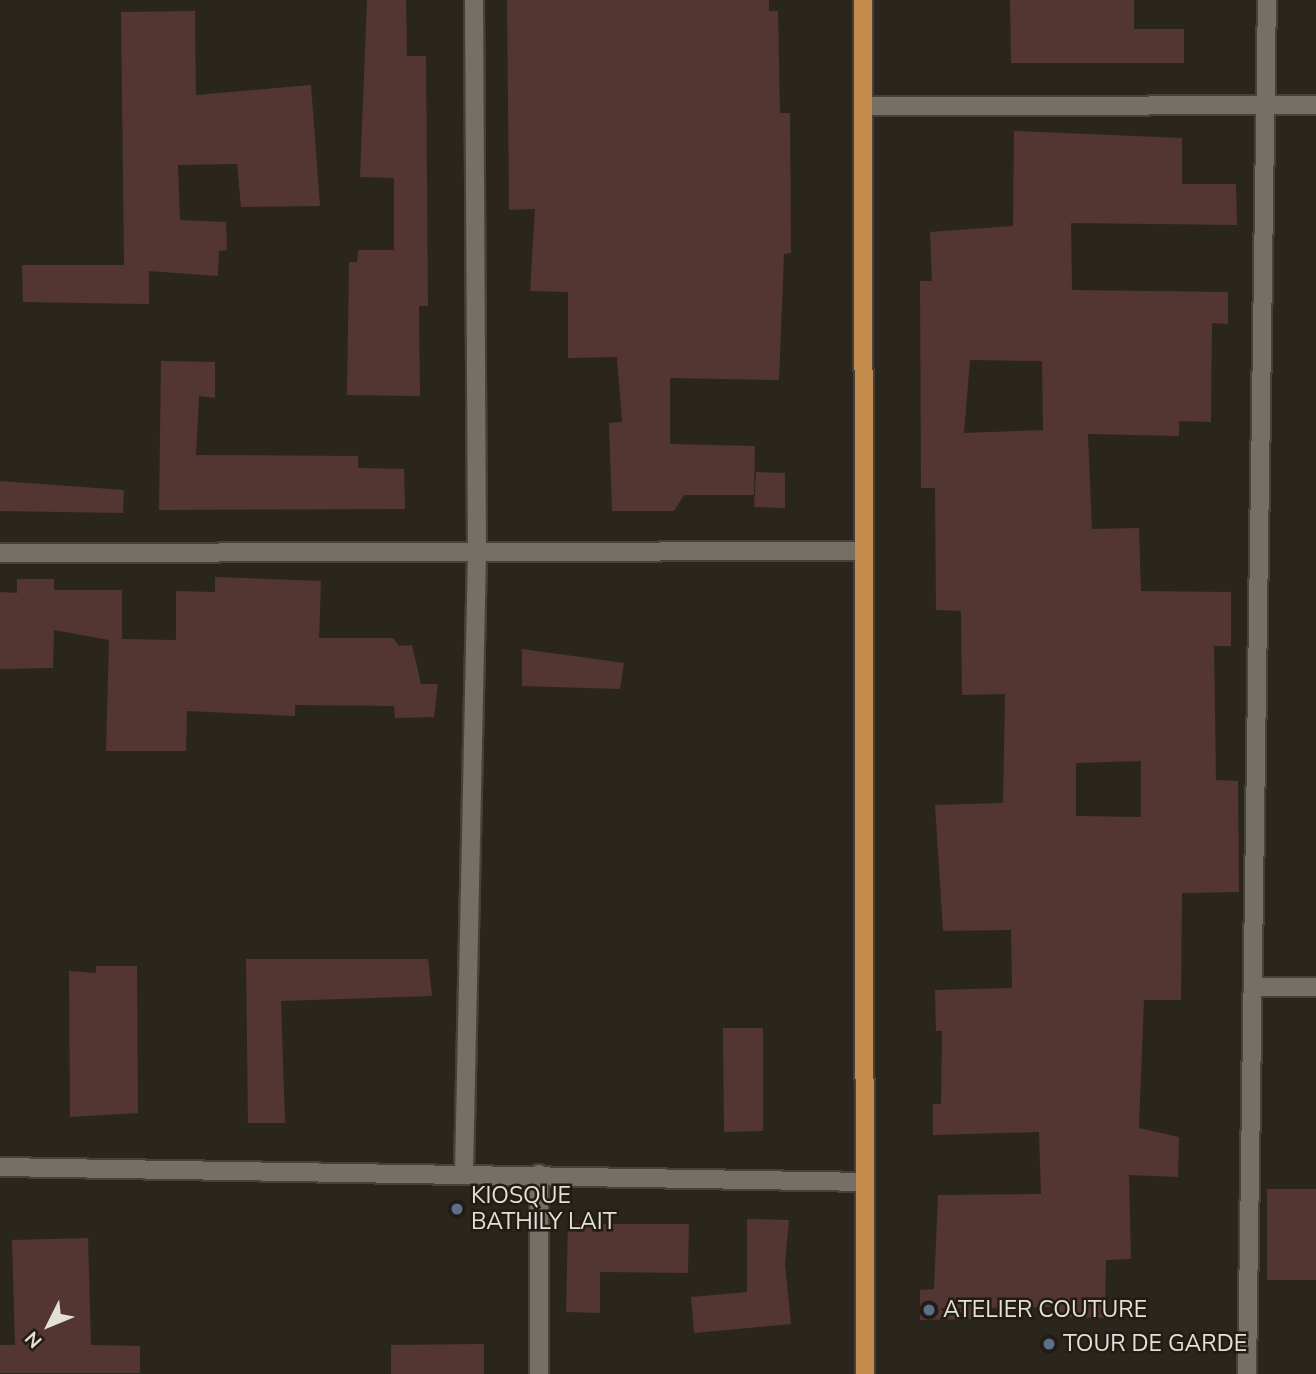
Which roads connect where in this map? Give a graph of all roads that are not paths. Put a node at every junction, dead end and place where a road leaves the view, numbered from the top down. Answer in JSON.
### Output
{"nodes":[{"id":1,"x":474,"y":0,"type":"edge"},
{"id":2,"x":863,"y":0,"type":"edge"},
{"id":3,"x":1267,"y":0,"type":"edge"},
{"id":4,"x":1316,"y":104,"type":"edge"},
{"id":5,"x":1267,"y":105,"type":"junction"},
{"id":6,"x":864,"y":106,"type":"junction"},
{"id":7,"x":864,"y":551,"type":"junction"},
{"id":8,"x":477,"y":552,"type":"junction"},
{"id":9,"x":0,"y":554,"type":"edge"},
{"id":10,"x":1253,"y":986,"type":"junction"},
{"id":11,"x":1316,"y":987,"type":"edge"},
{"id":12,"x":0,"y":1167,"type":"edge"},
{"id":13,"x":464,"y":1172,"type":"junction"},
{"id":14,"x":539,"y":1174,"type":"junction"},
{"id":15,"x":864,"y":1182,"type":"junction"},
{"id":16,"x":539,"y":1374,"type":"edge"},
{"id":17,"x":865,"y":1374,"type":"edge"},
{"id":18,"x":1247,"y":1374,"type":"edge"}],
"edges":[{"from":1,"to":8,"type":"street"},
{"from":2,"to":6,"type":"main road"},
{"from":3,"to":5,"type":"street"},
{"from":4,"to":5,"type":"street"},
{"from":5,"to":6,"type":"street"},
{"from":5,"to":10,"type":"street"},
{"from":6,"to":7,"type":"main road"},
{"from":7,"to":8,"type":"street"},
{"from":7,"to":15,"type":"main road"},
{"from":8,"to":9,"type":"street"},
{"from":8,"to":13,"type":"street"},
{"from":10,"to":11,"type":"street"},
{"from":10,"to":18,"type":"street"},
{"from":12,"to":13,"type":"street"},
{"from":13,"to":14,"type":"street"},
{"from":14,"to":15,"type":"street"},
{"from":14,"to":16,"type":"street"},
{"from":15,"to":17,"type":"main road"}]}
